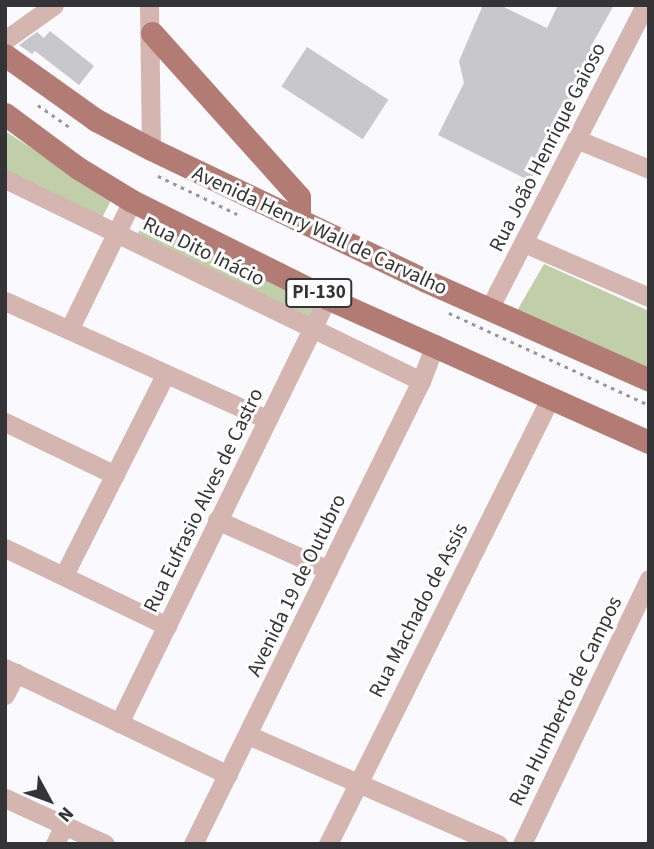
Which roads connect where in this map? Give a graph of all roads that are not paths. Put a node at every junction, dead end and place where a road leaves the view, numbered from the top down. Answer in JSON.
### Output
{"nodes":[{"id":1,"x":54,"y":5,"type":"edge"},
{"id":2,"x":149,"y":5,"type":"edge"},
{"id":3,"x":645,"y":5,"type":"edge"},
{"id":4,"x":641,"y":31,"type":"edge"},
{"id":5,"x":152,"y":33,"type":"junction"},
{"id":6,"x":5,"y":40,"type":"edge"},
{"id":7,"x":5,"y":55,"type":"edge"},
{"id":8,"x":5,"y":114,"type":"edge"},
{"id":9,"x":576,"y":139,"type":"junction"},
{"id":10,"x":151,"y":149,"type":"junction"},
{"id":11,"x":649,"y":169,"type":"edge"},
{"id":12,"x":5,"y":179,"type":"edge"},
{"id":13,"x":132,"y":201,"type":"junction"},
{"id":14,"x":299,"y":220,"type":"junction"},
{"id":15,"x":117,"y":233,"type":"junction"},
{"id":16,"x":524,"y":243,"type":"junction"},
{"id":17,"x":649,"y":297,"type":"edge"},
{"id":18,"x":327,"y":298,"type":"junction"},
{"id":19,"x":5,"y":301,"type":"edge"},
{"id":20,"x":489,"y":309,"type":"junction"},
{"id":21,"x":69,"y":330,"type":"junction"},
{"id":22,"x":314,"y":330,"type":"junction"},
{"id":23,"x":435,"y":344,"type":"junction"},
{"id":24,"x":165,"y":375,"type":"junction"},
{"id":25,"x":649,"y":380,"type":"edge"},
{"id":26,"x":421,"y":381,"type":"junction"},
{"id":27,"x":550,"y":398,"type":"junction"},
{"id":28,"x":266,"y":419,"type":"junction"},
{"id":29,"x":5,"y":422,"type":"edge"},
{"id":30,"x":649,"y":442,"type":"edge"},
{"id":31,"x":115,"y":475,"type":"junction"},
{"id":32,"x":217,"y":520,"type":"junction"},
{"id":33,"x":5,"y":548,"type":"edge"},
{"id":34,"x":328,"y":570,"type":"junction"},
{"id":35,"x":64,"y":575,"type":"junction"},
{"id":36,"x":649,"y":579,"type":"edge"},
{"id":37,"x":167,"y":626,"type":"junction"},
{"id":38,"x":10,"y":671,"type":"edge"},
{"id":39,"x":5,"y":695,"type":"edge"},
{"id":40,"x":119,"y":723,"type":"junction"},
{"id":41,"x":248,"y":735,"type":"junction"},
{"id":42,"x":228,"y":775,"type":"junction"},
{"id":43,"x":356,"y":785,"type":"junction"},
{"id":44,"x":5,"y":798,"type":"edge"},
{"id":45,"x":64,"y":825,"type":"junction"},
{"id":46,"x":55,"y":844,"type":"edge"},
{"id":47,"x":105,"y":844,"type":"edge"},
{"id":48,"x":193,"y":844,"type":"edge"},
{"id":49,"x":328,"y":844,"type":"edge"},
{"id":50,"x":498,"y":844,"type":"edge"},
{"id":51,"x":522,"y":844,"type":"edge"}],
"edges":[{"from":1,"to":6,"type":"street"},
{"from":2,"to":5,"type":"street"},
{"from":3,"to":4,"type":"street","name":"Rua João Henrique Gaioso"},
{"from":4,"to":9,"type":"street","name":"Rua João Henrique Gaioso"},
{"from":5,"to":10,"type":"street"},
{"from":5,"to":14,"type":"main road"},
{"from":7,"to":10,"type":"main road","name":"Avenida Henry Wall de Carvalho","number":"PI-130"},
{"from":8,"to":13,"type":"main road","number":"PI-130"},
{"from":9,"to":11,"type":"street"},
{"from":9,"to":16,"type":"street","name":"Rua João Henrique Gaioso"},
{"from":10,"to":14,"type":"main road","name":"Avenida Henry Wall de Carvalho","number":"PI-130"},
{"from":12,"to":15,"type":"street","name":"Rua Dito Inácio"},
{"from":13,"to":15,"type":"street"},
{"from":13,"to":18,"type":"main road","number":"PI-130"},
{"from":14,"to":20,"type":"main road","name":"Avenida Henry Wall de Carvalho","number":"PI-130"},
{"from":15,"to":21,"type":"street"},
{"from":15,"to":22,"type":"street","name":"Rua Dito Inácio"},
{"from":16,"to":17,"type":"street"},
{"from":16,"to":20,"type":"street","name":"Rua João Henrique Gaioso"},
{"from":18,"to":22,"type":"street","name":"Rua Eufrasio Alves de Castro"},
{"from":18,"to":23,"type":"main road","number":"PI-130"},
{"from":19,"to":21,"type":"street"},
{"from":20,"to":25,"type":"main road","name":"Avenida Henry Wall de Carvalho","number":"PI-130"},
{"from":21,"to":24,"type":"street"},
{"from":22,"to":26,"type":"street","name":"Rua Dito Inácio"},
{"from":22,"to":28,"type":"street","name":"Rua Eufrasio Alves de Castro"},
{"from":23,"to":26,"type":"street","name":"Avenida 19 de Outubro"},
{"from":23,"to":27,"type":"main road","number":"PI-130"},
{"from":24,"to":28,"type":"street"},
{"from":24,"to":31,"type":"street"},
{"from":26,"to":34,"type":"street","name":"Avenida 19 de Outubro"},
{"from":27,"to":30,"type":"main road","number":"PI-130"},
{"from":27,"to":43,"type":"street","name":"Rua Machado de Assis"},
{"from":28,"to":32,"type":"street","name":"Rua Eufrasio Alves de Castro"},
{"from":29,"to":31,"type":"street"},
{"from":31,"to":35,"type":"street"},
{"from":32,"to":34,"type":"street"},
{"from":32,"to":37,"type":"street","name":"Rua Eufrasio Alves de Castro"},
{"from":33,"to":35,"type":"street"},
{"from":34,"to":41,"type":"street","name":"Avenida 19 de Outubro"},
{"from":35,"to":37,"type":"street"},
{"from":36,"to":51,"type":"street","name":"Rua Humberto de Campos"},
{"from":37,"to":40,"type":"street","name":"Rua Eufrasio Alves de Castro"},
{"from":38,"to":39,"type":"street"},
{"from":38,"to":40,"type":"street"},
{"from":40,"to":42,"type":"street"},
{"from":41,"to":42,"type":"street","name":"Avenida 19 de Outubro"},
{"from":41,"to":43,"type":"street"},
{"from":42,"to":48,"type":"street","name":"Avenida 19 de Outubro"},
{"from":43,"to":49,"type":"street","name":"Rua Machado de Assis"},
{"from":43,"to":50,"type":"street"},
{"from":44,"to":45,"type":"street"},
{"from":45,"to":46,"type":"street"},
{"from":45,"to":47,"type":"street"}]}
